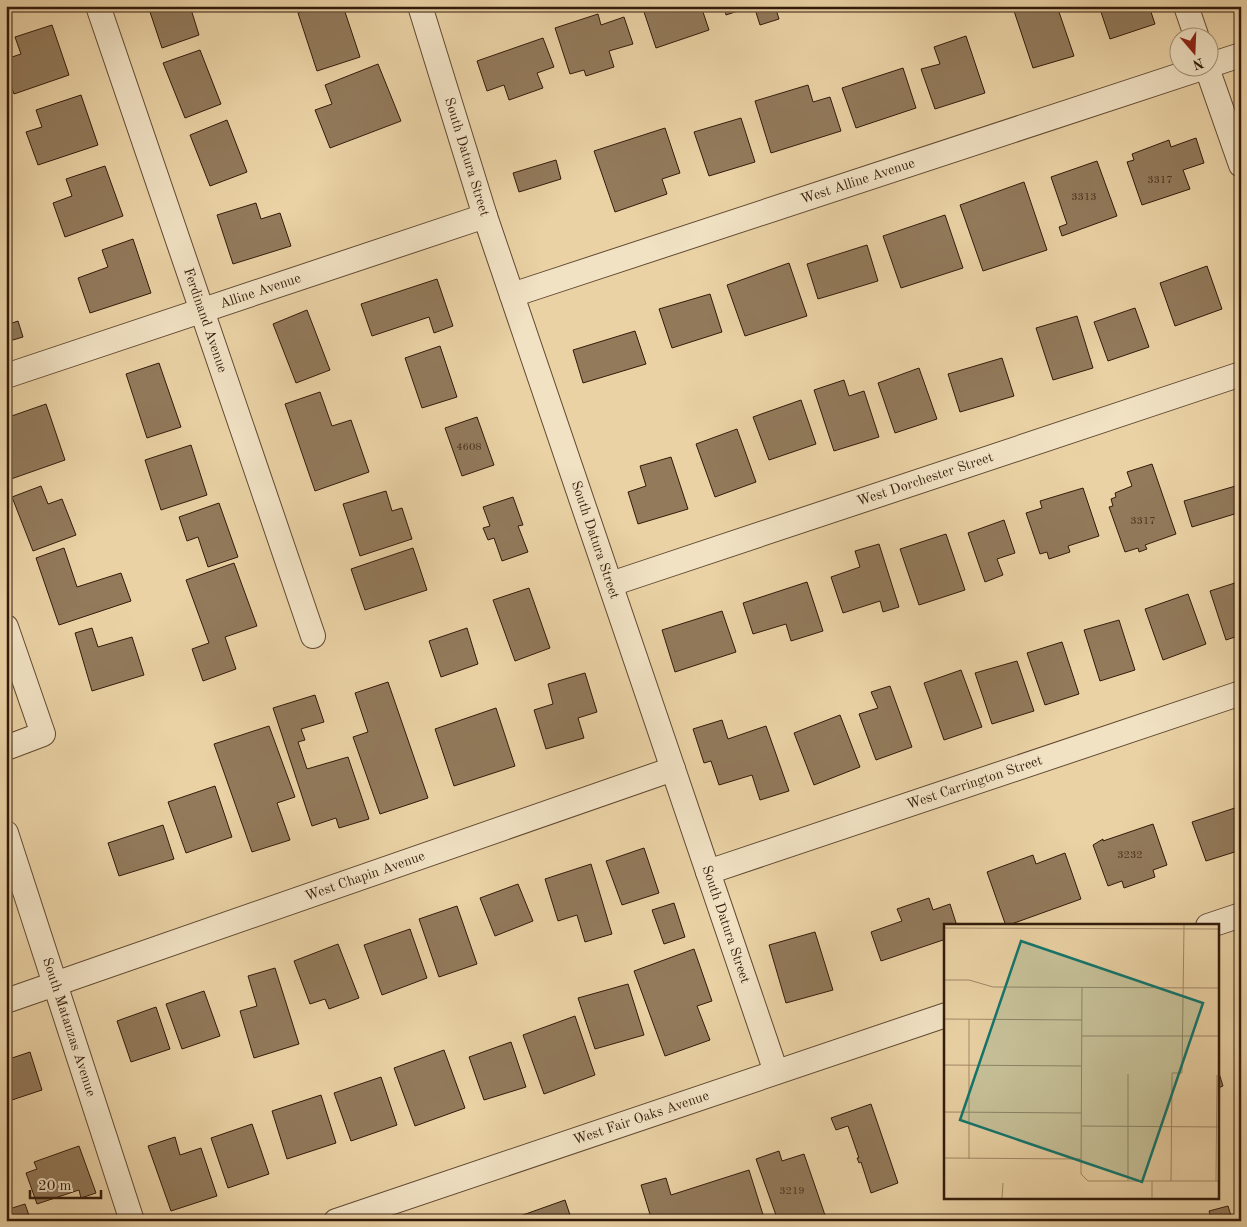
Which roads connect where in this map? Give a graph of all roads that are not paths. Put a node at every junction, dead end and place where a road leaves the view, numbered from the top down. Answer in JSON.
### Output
{"nodes":[{"id":1,"x":98,"y":6,"type":"edge"},
{"id":2,"x":1186,"y":6,"type":"edge"},
{"id":3,"x":426,"y":8,"type":"edge"},
{"id":4,"x":1194,"y":28,"type":"edge"},
{"id":5,"x":1241,"y":55,"type":"edge"},
{"id":6,"x":1220,"y":62,"type":"edge"},
{"id":7,"x":1172,"y":78,"type":"edge"},
{"id":8,"x":1212,"y":78,"type":"edge"},
{"id":9,"x":1241,"y":165,"type":"edge"},
{"id":10,"x":485,"y":216,"type":"junction"},
{"id":11,"x":512,"y":295,"type":"junction"},
{"id":12,"x":202,"y":310,"type":"junction"},
{"id":13,"x":1241,"y":374,"type":"edge"},
{"id":14,"x":6,"y":376,"type":"edge"},
{"id":15,"x":611,"y":584,"type":"junction"},
{"id":16,"x":6,"y":627,"type":"edge"},
{"id":17,"x":313,"y":636,"type":"dead end"},
{"id":18,"x":1241,"y":693,"type":"edge"},
{"id":19,"x":6,"y":748,"type":"edge"},
{"id":20,"x":673,"y":769,"type":"junction"},
{"id":21,"x":6,"y":833,"type":"edge"},
{"id":22,"x":708,"y":872,"type":"junction"},
{"id":23,"x":1241,"y":915,"type":"edge"},
{"id":24,"x":1214,"y":924,"type":"edge"},
{"id":25,"x":56,"y":984,"type":"junction"},
{"id":26,"x":6,"y":1001,"type":"edge"},
{"id":27,"x":944,"y":1016,"type":"edge"},
{"id":28,"x":776,"y":1072,"type":"junction"},
{"id":29,"x":132,"y":1221,"type":"edge"},
{"id":30,"x":336,"y":1221,"type":"edge"}],
"edges":[{"from":1,"to":12,"type":"street","name":"Ferdinand Avenue"},
{"from":2,"to":4,"type":"street"},
{"from":3,"to":10,"type":"street","name":"South Datura Street"},
{"from":5,"to":6,"type":"street"},
{"from":7,"to":11,"type":"street","name":"West Alline Avenue"},
{"from":8,"to":9,"type":"street"},
{"from":10,"to":11,"type":"street","name":"South Datura Street"},
{"from":10,"to":12,"type":"street","name":"Alline Avenue"},
{"from":11,"to":15,"type":"street","name":"South Datura Street"},
{"from":12,"to":14,"type":"street","name":"Alline Avenue"},
{"from":12,"to":17,"type":"street","name":"Ferdinand Avenue"},
{"from":13,"to":15,"type":"street","name":"West Dorchester Street"},
{"from":15,"to":20,"type":"street","name":"South Datura Street"},
{"from":16,"to":19,"type":"street"},
{"from":18,"to":22,"type":"street","name":"West Carrington Street"},
{"from":20,"to":22,"type":"street","name":"South Datura Street"},
{"from":20,"to":25,"type":"street","name":"West Chapin Avenue"},
{"from":21,"to":25,"type":"street","name":"South Matanzas Avenue"},
{"from":22,"to":28,"type":"street","name":"South Datura Street"},
{"from":23,"to":24,"type":"street"},
{"from":25,"to":26,"type":"street","name":"West Chapin Avenue"},
{"from":25,"to":29,"type":"street","name":"South Matanzas Avenue"},
{"from":27,"to":28,"type":"street","name":"West Fair Oaks Avenue"},
{"from":28,"to":30,"type":"street","name":"West Fair Oaks Avenue"}]}
